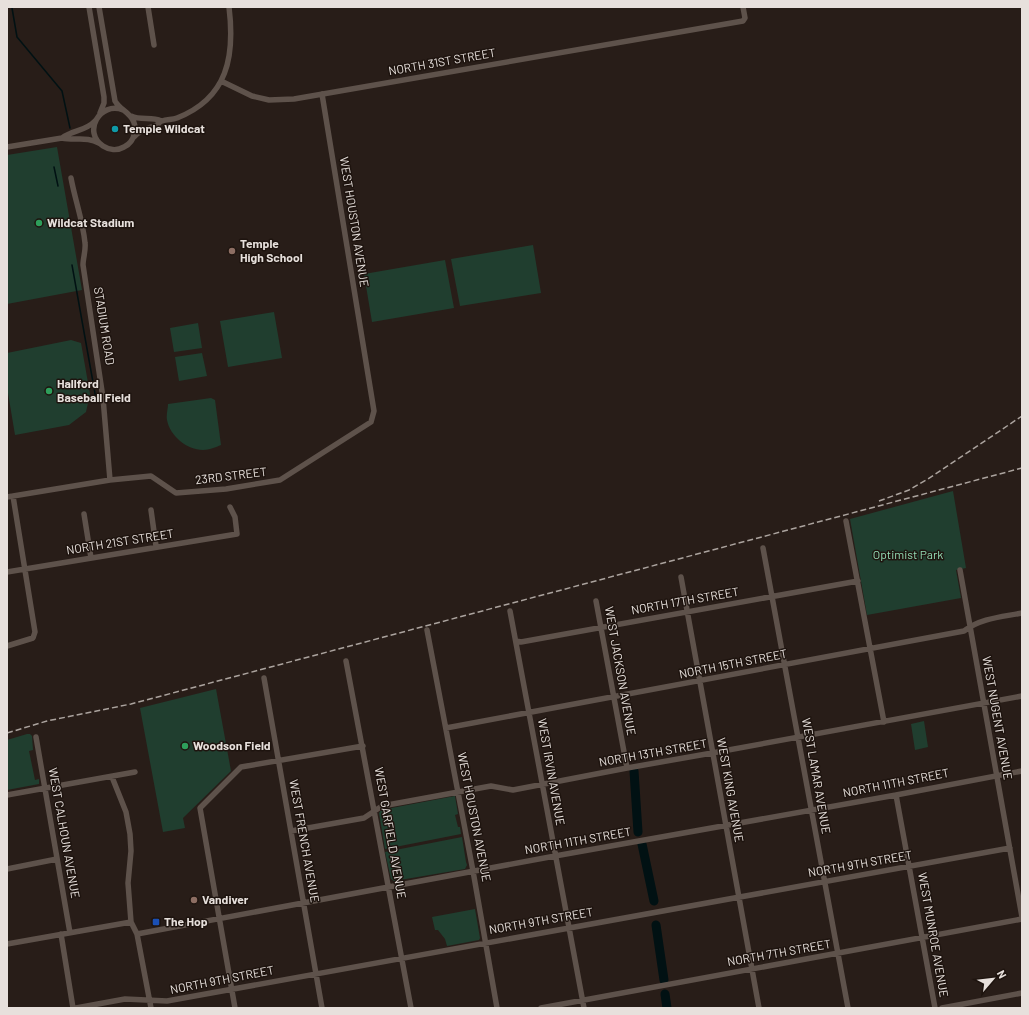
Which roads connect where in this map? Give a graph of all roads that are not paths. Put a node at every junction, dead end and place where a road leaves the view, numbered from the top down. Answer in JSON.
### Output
{"nodes":[{"id":1,"x":89,"y":7,"type":"edge"},
{"id":2,"x":99,"y":7,"type":"edge"},
{"id":3,"x":148,"y":7,"type":"edge"},
{"id":4,"x":228,"y":7,"type":"edge"},
{"id":5,"x":743,"y":7,"type":"edge"},
{"id":6,"x":154,"y":45,"type":"dead end"},
{"id":7,"x":221,"y":81,"type":"junction"},
{"id":8,"x":322,"y":94,"type":"junction"},
{"id":9,"x":123,"y":110,"type":"junction"},
{"id":10,"x":130,"y":115,"type":"junction"},
{"id":11,"x":97,"y":118,"type":"junction"},
{"id":12,"x":161,"y":121,"type":"junction"},
{"id":13,"x":133,"y":137,"type":"junction"},
{"id":14,"x":62,"y":138,"type":"junction"},
{"id":15,"x":100,"y":144,"type":"junction"},
{"id":16,"x":7,"y":147,"type":"edge"},
{"id":17,"x":71,"y":178,"type":"dead end"},
{"id":18,"x":364,"y":352,"type":"joint"},
{"id":19,"x":110,"y":480,"type":"junction"},
{"id":20,"x":10,"y":497,"type":"edge"},
{"id":21,"x":230,"y":507,"type":"dead end"},
{"id":22,"x":151,"y":510,"type":"dead end"},
{"id":23,"x":84,"y":514,"type":"dead end"},
{"id":24,"x":846,"y":521,"type":"dead end"},
{"id":25,"x":156,"y":546,"type":"junction"},
{"id":26,"x":763,"y":548,"type":"dead end"},
{"id":27,"x":90,"y":558,"type":"junction"},
{"id":28,"x":24,"y":569,"type":"junction"},
{"id":29,"x":960,"y":570,"type":"dead end"},
{"id":30,"x":7,"y":572,"type":"edge"},
{"id":31,"x":681,"y":577,"type":"dead end"},
{"id":32,"x":858,"y":581,"type":"junction"},
{"id":33,"x":772,"y":597,"type":"junction"},
{"id":34,"x":596,"y":601,"type":"dead end"},
{"id":35,"x":510,"y":611,"type":"dead end"},
{"id":36,"x":686,"y":612,"type":"junction"},
{"id":37,"x":1022,"y":613,"type":"edge"},
{"id":38,"x":970,"y":626,"type":"junction"},
{"id":39,"x":601,"y":628,"type":"junction"},
{"id":40,"x":427,"y":630,"type":"dead end"},
{"id":41,"x":516,"y":642,"type":"junction"},
{"id":42,"x":7,"y":646,"type":"edge"},
{"id":43,"x":871,"y":649,"type":"junction"},
{"id":44,"x":346,"y":661,"type":"dead end"},
{"id":45,"x":785,"y":665,"type":"junction"},
{"id":46,"x":264,"y":678,"type":"dead end"},
{"id":47,"x":699,"y":681,"type":"junction"},
{"id":48,"x":1022,"y":696,"type":"edge"},
{"id":49,"x":614,"y":697,"type":"junction"},
{"id":50,"x":984,"y":703,"type":"junction"},
{"id":51,"x":529,"y":713,"type":"junction"},
{"id":52,"x":884,"y":722,"type":"junction"},
{"id":53,"x":446,"y":728,"type":"junction"},
{"id":54,"x":36,"y":737,"type":"dead end"},
{"id":55,"x":798,"y":737,"type":"junction"},
{"id":56,"x":363,"y":746,"type":"junction"},
{"id":57,"x":712,"y":753,"type":"junction"},
{"id":58,"x":278,"y":761,"type":"junction"},
{"id":59,"x":627,"y":768,"type":"junction"},
{"id":60,"x":1022,"y":771,"type":"edge"},
{"id":61,"x":135,"y":772,"type":"dead end"},
{"id":62,"x":997,"y":775,"type":"junction"},
{"id":63,"x":112,"y":777,"type":"junction"},
{"id":64,"x":541,"y":785,"type":"junction"},
{"id":65,"x":44,"y":788,"type":"junction"},
{"id":66,"x":457,"y":792,"type":"junction"},
{"id":67,"x":7,"y":794,"type":"edge"},
{"id":68,"x":896,"y":795,"type":"junction"},
{"id":69,"x":811,"y":810,"type":"junction"},
{"id":70,"x":375,"y":811,"type":"junction"},
{"id":71,"x":726,"y":826,"type":"junction"},
{"id":72,"x":291,"y":831,"type":"junction"},
{"id":73,"x":1010,"y":848,"type":"junction"},
{"id":74,"x":555,"y":856,"type":"junction"},
{"id":75,"x":57,"y":859,"type":"junction"},
{"id":76,"x":909,"y":866,"type":"junction"},
{"id":77,"x":7,"y":869,"type":"edge"},
{"id":78,"x":473,"y":871,"type":"junction"},
{"id":79,"x":824,"y":881,"type":"junction"},
{"id":80,"x":389,"y":887,"type":"junction"},
{"id":81,"x":738,"y":896,"type":"junction"},
{"id":82,"x":304,"y":902,"type":"junction"},
{"id":83,"x":219,"y":918,"type":"junction"},
{"id":84,"x":1022,"y":918,"type":"edge"},
{"id":85,"x":131,"y":922,"type":"junction"},
{"id":86,"x":569,"y":928,"type":"junction"},
{"id":87,"x":70,"y":933,"type":"junction"},
{"id":88,"x":61,"y":934,"type":"junction"},
{"id":89,"x":137,"y":934,"type":"junction"},
{"id":90,"x":923,"y":938,"type":"junction"},
{"id":91,"x":486,"y":942,"type":"junction"},
{"id":92,"x":7,"y":944,"type":"edge"},
{"id":93,"x":838,"y":953,"type":"junction"},
{"id":94,"x":402,"y":959,"type":"junction"},
{"id":95,"x":752,"y":969,"type":"junction"},
{"id":96,"x":316,"y":974,"type":"junction"},
{"id":97,"x":232,"y":989,"type":"junction"},
{"id":98,"x":1022,"y":993,"type":"edge"},
{"id":99,"x":150,"y":1000,"type":"junction"},
{"id":100,"x":582,"y":1000,"type":"junction"},
{"id":101,"x":83,"y":1007,"type":"edge"},
{"id":102,"x":74,"y":1008,"type":"edge"},
{"id":103,"x":151,"y":1008,"type":"edge"},
{"id":104,"x":235,"y":1008,"type":"edge"},
{"id":105,"x":322,"y":1008,"type":"edge"},
{"id":106,"x":411,"y":1008,"type":"edge"},
{"id":107,"x":497,"y":1008,"type":"edge"},
{"id":108,"x":541,"y":1008,"type":"edge"},
{"id":109,"x":584,"y":1008,"type":"edge"},
{"id":110,"x":759,"y":1008,"type":"edge"},
{"id":111,"x":848,"y":1008,"type":"edge"},
{"id":112,"x":935,"y":1008,"type":"edge"},
{"id":113,"x":942,"y":1008,"type":"edge"}],
"edges":[{"from":1,"to":11,"type":"street"},
{"from":2,"to":9,"type":"street"},
{"from":3,"to":6,"type":"street"},
{"from":4,"to":7,"type":"street"},
{"from":5,"to":8,"type":"street","name":"NORTH 31ST STREET"},
{"from":7,"to":8,"type":"street","name":"NORTH 31ST STREET"},
{"from":7,"to":12,"type":"street"},
{"from":8,"to":18,"type":"street","name":"WEST HOUSTON AVENUE"},
{"from":9,"to":10,"type":"street"},
{"from":9,"to":11,"type":"street"},
{"from":10,"to":12,"type":"street"},
{"from":10,"to":13,"type":"street"},
{"from":11,"to":14,"type":"street"},
{"from":11,"to":15,"type":"street"},
{"from":12,"to":13,"type":"street"},
{"from":13,"to":15,"type":"street"},
{"from":14,"to":15,"type":"street"},
{"from":14,"to":16,"type":"street"},
{"from":17,"to":19,"type":"street","name":"STADIUM ROAD"},
{"from":18,"to":19,"type":"street","name":"23RD STREET"},
{"from":19,"to":20,"type":"street","name":"23RD STREET"},
{"from":20,"to":28,"type":"street"},
{"from":21,"to":25,"type":"street","name":"NORTH 21ST STREET"},
{"from":22,"to":25,"type":"street"},
{"from":23,"to":27,"type":"street"},
{"from":24,"to":32,"type":"street"},
{"from":25,"to":27,"type":"street","name":"NORTH 21ST STREET"},
{"from":26,"to":33,"type":"street","name":"WEST LAMAR AVENUE"},
{"from":27,"to":28,"type":"street","name":"NORTH 21ST STREET"},
{"from":28,"to":30,"type":"street","name":"NORTH 21ST STREET"},
{"from":28,"to":42,"type":"street"},
{"from":29,"to":38,"type":"street","name":"WEST NUGENT AVENUE"},
{"from":31,"to":36,"type":"street","name":"WEST KING AVENUE"},
{"from":32,"to":33,"type":"street","name":"NORTH 17TH STREET"},
{"from":32,"to":43,"type":"street"},
{"from":33,"to":36,"type":"street","name":"NORTH 17TH STREET"},
{"from":33,"to":45,"type":"street","name":"WEST LAMAR AVENUE"},
{"from":34,"to":39,"type":"street","name":"WEST JACKSON AVENUE"},
{"from":35,"to":41,"type":"street","name":"WEST IRVIN AVENUE"},
{"from":36,"to":39,"type":"street","name":"NORTH 17TH STREET"},
{"from":36,"to":47,"type":"street","name":"WEST KING AVENUE"},
{"from":37,"to":38,"type":"street","name":"NORTH 15TH STREET"},
{"from":38,"to":43,"type":"street","name":"NORTH 15TH STREET"},
{"from":38,"to":50,"type":"street","name":"WEST NUGENT AVENUE"},
{"from":39,"to":41,"type":"street","name":"NORTH 17TH STREET"},
{"from":39,"to":49,"type":"street","name":"WEST JACKSON AVENUE"},
{"from":40,"to":53,"type":"street","name":"WEST HOUSTON AVENUE"},
{"from":41,"to":51,"type":"street","name":"WEST IRVIN AVENUE"},
{"from":43,"to":45,"type":"street","name":"NORTH 15TH STREET"},
{"from":43,"to":52,"type":"street"},
{"from":44,"to":56,"type":"street","name":"WEST GARFIELD AVENUE"},
{"from":45,"to":47,"type":"street","name":"NORTH 15TH STREET"},
{"from":45,"to":55,"type":"street","name":"WEST LAMAR AVENUE"},
{"from":46,"to":58,"type":"street","name":"WEST FRENCH AVENUE"},
{"from":47,"to":49,"type":"street","name":"NORTH 15TH STREET"},
{"from":47,"to":57,"type":"street","name":"WEST KING AVENUE"},
{"from":48,"to":50,"type":"street","name":"NORTH 13TH STREET"},
{"from":49,"to":51,"type":"street","name":"NORTH 15TH STREET"},
{"from":49,"to":59,"type":"street","name":"WEST JACKSON AVENUE"},
{"from":50,"to":52,"type":"street","name":"NORTH 13TH STREET"},
{"from":50,"to":62,"type":"street","name":"WEST NUGENT AVENUE"},
{"from":51,"to":53,"type":"street","name":"NORTH 15TH STREET"},
{"from":51,"to":64,"type":"street","name":"WEST IRVIN AVENUE"},
{"from":52,"to":55,"type":"street","name":"NORTH 13TH STREET"},
{"from":53,"to":66,"type":"street","name":"WEST HOUSTON AVENUE"},
{"from":54,"to":65,"type":"street","name":"WEST CALHOUN AVENUE"},
{"from":55,"to":57,"type":"street","name":"NORTH 13TH STREET"},
{"from":55,"to":69,"type":"street","name":"WEST LAMAR AVENUE"},
{"from":56,"to":58,"type":"street"},
{"from":56,"to":70,"type":"street","name":"WEST GARFIELD AVENUE"},
{"from":57,"to":59,"type":"street","name":"NORTH 13TH STREET"},
{"from":57,"to":71,"type":"street","name":"WEST KING AVENUE"},
{"from":58,"to":72,"type":"street","name":"WEST FRENCH AVENUE"},
{"from":58,"to":83,"type":"street"},
{"from":59,"to":64,"type":"street","name":"NORTH 13TH STREET"},
{"from":60,"to":62,"type":"street","name":"NORTH 11TH STREET"},
{"from":61,"to":63,"type":"street"},
{"from":62,"to":68,"type":"street","name":"NORTH 11TH STREET"},
{"from":62,"to":73,"type":"street","name":"WEST NUGENT AVENUE"},
{"from":63,"to":65,"type":"street"},
{"from":63,"to":85,"type":"street"},
{"from":64,"to":66,"type":"street","name":"NORTH 13TH STREET"},
{"from":64,"to":74,"type":"street","name":"WEST IRVIN AVENUE"},
{"from":65,"to":67,"type":"street"},
{"from":65,"to":75,"type":"street","name":"WEST CALHOUN AVENUE"},
{"from":66,"to":70,"type":"street","name":"NORTH 13TH STREET"},
{"from":66,"to":78,"type":"street","name":"WEST HOUSTON AVENUE"},
{"from":68,"to":69,"type":"street","name":"NORTH 11TH STREET"},
{"from":68,"to":76,"type":"street","name":"WEST MUNROE AVENUE"},
{"from":69,"to":71,"type":"street","name":"NORTH 11TH STREET"},
{"from":69,"to":79,"type":"street","name":"WEST LAMAR AVENUE"},
{"from":70,"to":72,"type":"street","name":"NORTH 13TH STREET"},
{"from":70,"to":80,"type":"street","name":"WEST GARFIELD AVENUE"},
{"from":71,"to":74,"type":"street","name":"NORTH 11TH STREET"},
{"from":71,"to":81,"type":"street","name":"WEST KING AVENUE"},
{"from":72,"to":82,"type":"street","name":"WEST FRENCH AVENUE"},
{"from":73,"to":76,"type":"street","name":"NORTH 9TH STREET"},
{"from":73,"to":84,"type":"street","name":"WEST NUGENT AVENUE"},
{"from":74,"to":78,"type":"street","name":"NORTH 11TH STREET"},
{"from":74,"to":86,"type":"street","name":"WEST IRVIN AVENUE"},
{"from":75,"to":77,"type":"street"},
{"from":75,"to":87,"type":"street","name":"WEST CALHOUN AVENUE"},
{"from":76,"to":79,"type":"street","name":"NORTH 9TH STREET"},
{"from":76,"to":90,"type":"street","name":"WEST MUNROE AVENUE"},
{"from":78,"to":80,"type":"street","name":"NORTH 11TH STREET"},
{"from":78,"to":91,"type":"street","name":"WEST HOUSTON AVENUE"},
{"from":79,"to":81,"type":"street","name":"NORTH 9TH STREET"},
{"from":79,"to":93,"type":"street","name":"WEST LAMAR AVENUE"},
{"from":80,"to":82,"type":"street","name":"NORTH 11TH STREET"},
{"from":80,"to":94,"type":"street","name":"WEST GARFIELD AVENUE"},
{"from":81,"to":86,"type":"street","name":"NORTH 9TH STREET"},
{"from":81,"to":95,"type":"street","name":"WEST KING AVENUE"},
{"from":82,"to":83,"type":"street","name":"NORTH 11TH STREET"},
{"from":82,"to":96,"type":"street","name":"WEST FRENCH AVENUE"},
{"from":83,"to":89,"type":"street","name":"NORTH 11TH STREET"},
{"from":83,"to":97,"type":"street"},
{"from":84,"to":90,"type":"street","name":"NORTH 7TH STREET"},
{"from":85,"to":87,"type":"street"},
{"from":85,"to":89,"type":"street"},
{"from":86,"to":91,"type":"street","name":"NORTH 9TH STREET"},
{"from":86,"to":100,"type":"street","name":"WEST IRVIN AVENUE"},
{"from":87,"to":88,"type":"street"},
{"from":88,"to":92,"type":"street"},
{"from":88,"to":102,"type":"street"},
{"from":89,"to":99,"type":"street"},
{"from":90,"to":93,"type":"street","name":"NORTH 7TH STREET"},
{"from":90,"to":112,"type":"street","name":"WEST MUNROE AVENUE"},
{"from":91,"to":94,"type":"street","name":"NORTH 9TH STREET"},
{"from":91,"to":107,"type":"street","name":"WEST HOUSTON AVENUE"},
{"from":93,"to":95,"type":"street","name":"NORTH 7TH STREET"},
{"from":93,"to":111,"type":"street","name":"WEST LAMAR AVENUE"},
{"from":94,"to":96,"type":"street","name":"NORTH 9TH STREET"},
{"from":94,"to":106,"type":"street","name":"WEST GARFIELD AVENUE"},
{"from":95,"to":100,"type":"street","name":"NORTH 7TH STREET"},
{"from":95,"to":110,"type":"street","name":"WEST KING AVENUE"},
{"from":96,"to":97,"type":"street","name":"NORTH 9TH STREET"},
{"from":96,"to":105,"type":"street","name":"WEST FRENCH AVENUE"},
{"from":97,"to":99,"type":"street","name":"NORTH 9TH STREET"},
{"from":97,"to":104,"type":"street"},
{"from":98,"to":113,"type":"street"},
{"from":99,"to":101,"type":"street","name":"NORTH 9TH STREET"},
{"from":99,"to":103,"type":"street"},
{"from":100,"to":108,"type":"street","name":"NORTH 7TH STREET"},
{"from":100,"to":109,"type":"street","name":"WEST IRVIN AVENUE"},
{"from":101,"to":102,"type":"street","name":"NORTH 9TH STREET"}]}
